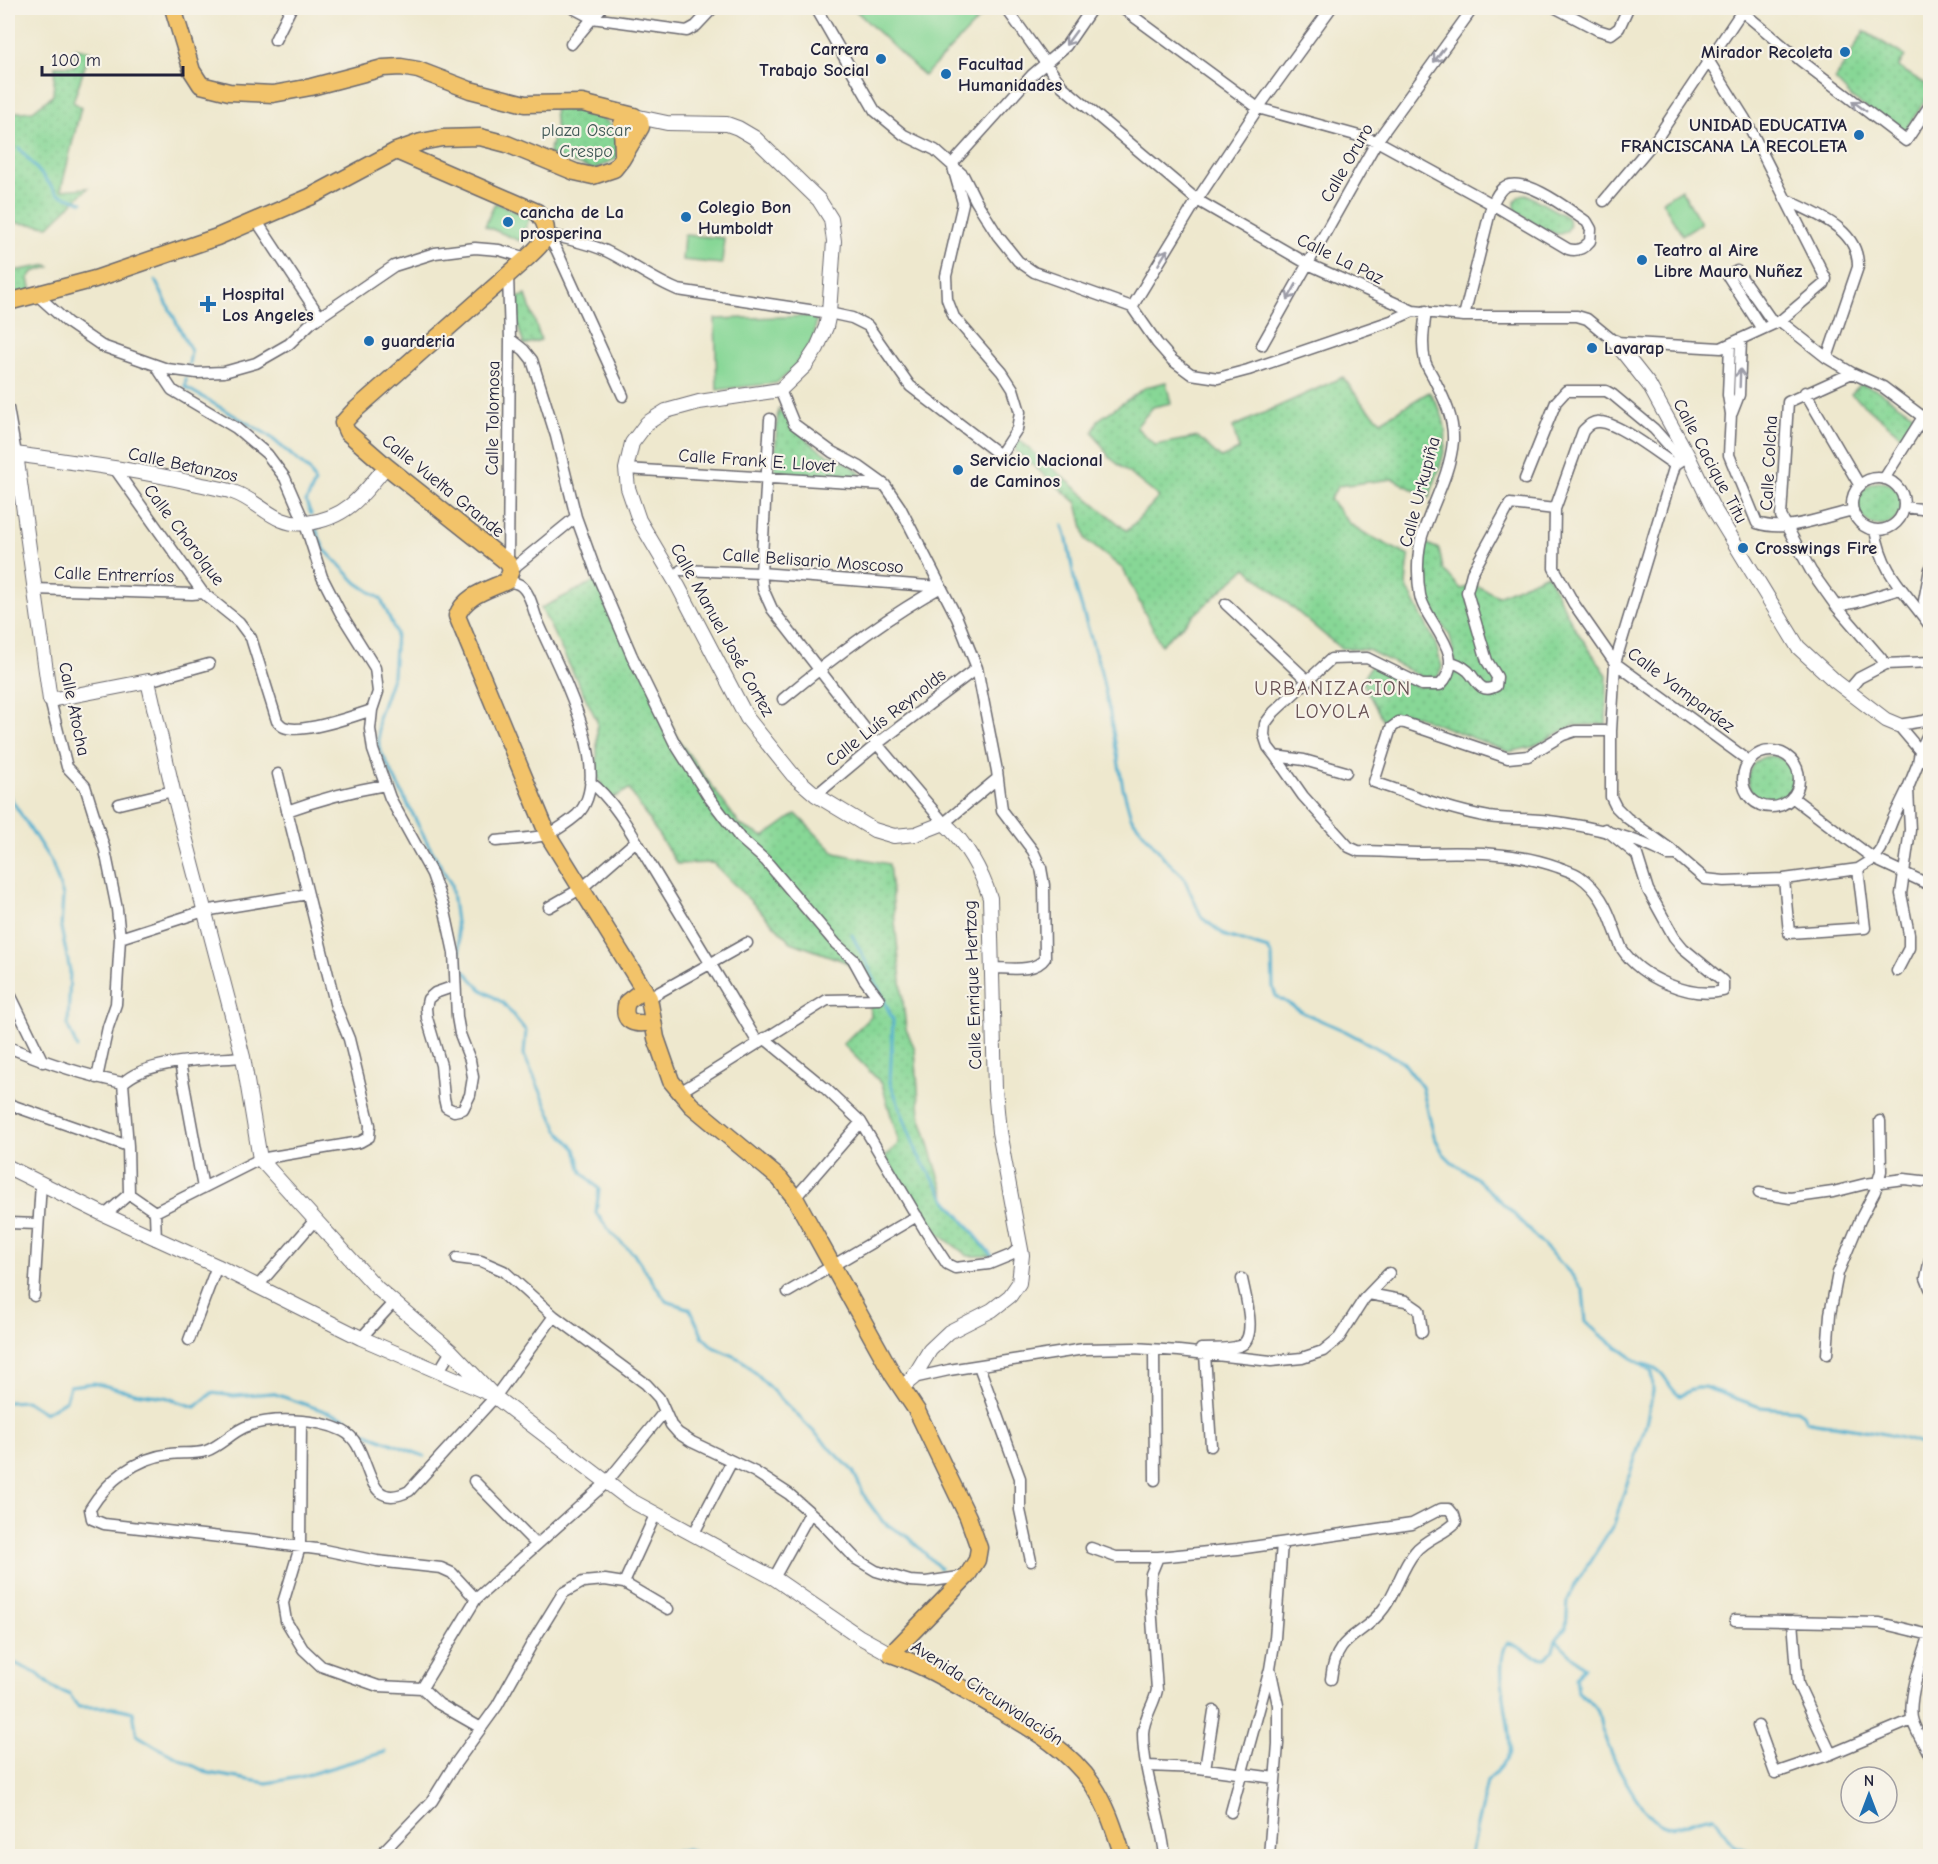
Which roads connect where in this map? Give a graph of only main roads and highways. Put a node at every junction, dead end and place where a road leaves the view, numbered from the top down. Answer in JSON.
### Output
{"nodes":[{"id":1,"x":173,"y":8,"type":"edge"},
{"id":2,"x":396,"y":151,"type":"junction"},
{"id":3,"x":8,"y":302,"type":"edge"},
{"id":4,"x":646,"y":994,"type":"junction"},
{"id":5,"x":653,"y":1022,"type":"junction"},
{"id":6,"x":891,"y":1654,"type":"junction"},
{"id":7,"x":1111,"y":1857,"type":"edge"},
{"id":8,"x":1123,"y":1857,"type":"edge"}],
"edges":[{"from":1,"to":2,"type":"main road"},
{"from":2,"to":3,"type":"main road"},
{"from":2,"to":4,"type":"main road","name":"Calle Vuelta Grande"},
{"from":4,"to":5,"type":"main road"},
{"from":4,"to":5,"type":"main road"},
{"from":5,"to":6,"type":"main road"},
{"from":6,"to":7,"type":"main road","name":"Avenida Circunvalación"},
{"from":6,"to":8,"type":"main road","name":"Avenida Circunvalación"}]}
